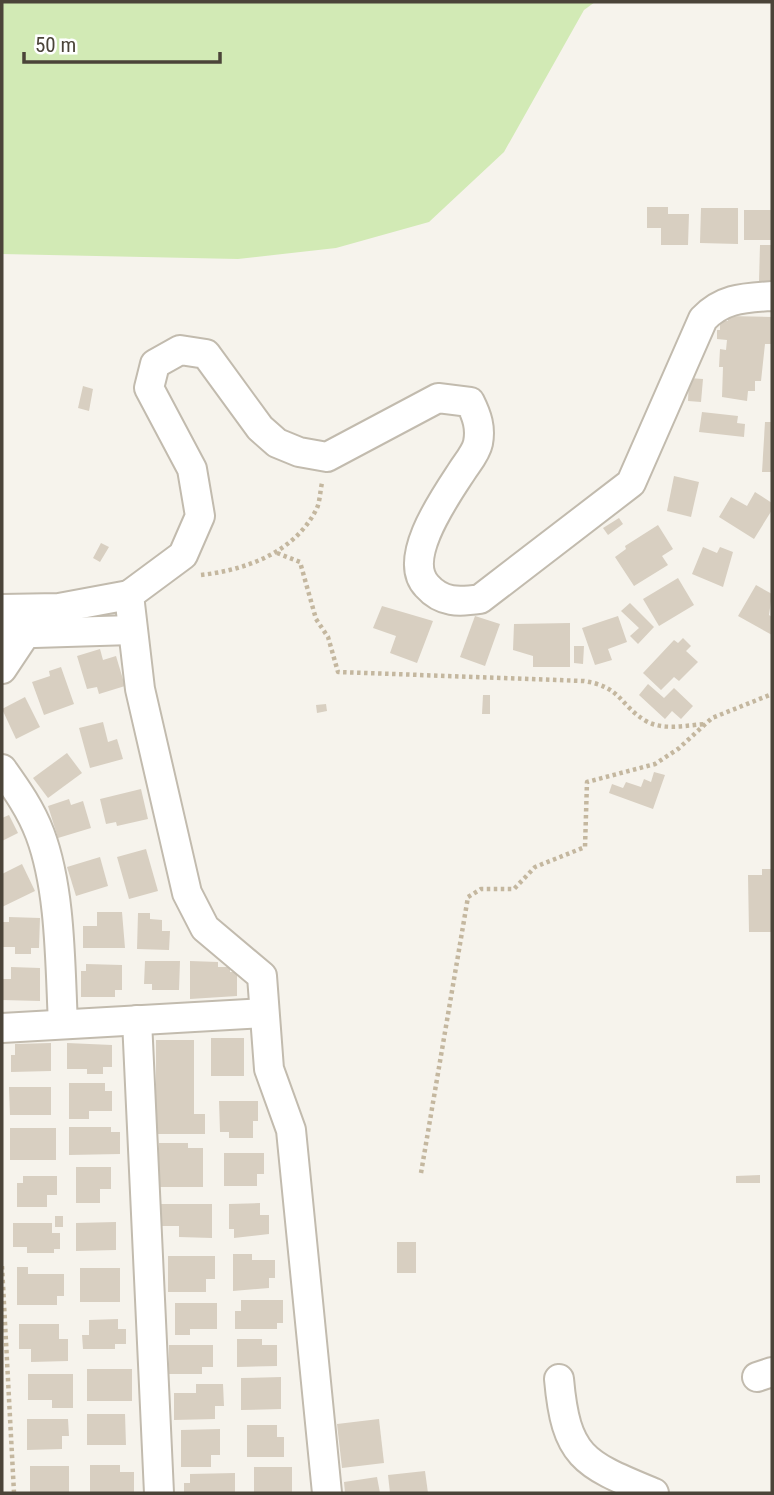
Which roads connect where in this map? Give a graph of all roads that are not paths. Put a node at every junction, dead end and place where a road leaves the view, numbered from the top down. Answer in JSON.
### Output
{"nodes":[{"id":1,"x":772,"y":296,"type":"edge"},
{"id":2,"x":130,"y":595,"type":"junction"},
{"id":3,"x":2,"y":609,"type":"edge"},
{"id":4,"x":132,"y":630,"type":"junction"},
{"id":5,"x":14,"y":633,"type":"edge"},
{"id":6,"x":2,"y":669,"type":"edge"},
{"id":7,"x":2,"y":769,"type":"edge"},
{"id":8,"x":263,"y":1013,"type":"junction"},
{"id":9,"x":137,"y":1020,"type":"junction"},
{"id":10,"x":63,"y":1024,"type":"junction"},
{"id":11,"x":2,"y":1028,"type":"edge"},
{"id":12,"x":559,"y":1379,"type":"dead end"},
{"id":13,"x":159,"y":1493,"type":"edge"},
{"id":14,"x":327,"y":1493,"type":"edge"},
{"id":15,"x":654,"y":1493,"type":"edge"}],
"edges":[{"from":1,"to":2,"type":"street"},
{"from":2,"to":3,"type":"street"},
{"from":2,"to":4,"type":"street"},
{"from":4,"to":5,"type":"street"},
{"from":4,"to":8,"type":"street"},
{"from":5,"to":6,"type":"street"},
{"from":7,"to":10,"type":"street"},
{"from":8,"to":9,"type":"street"},
{"from":8,"to":14,"type":"street"},
{"from":9,"to":10,"type":"street"},
{"from":9,"to":13,"type":"street"},
{"from":10,"to":11,"type":"street"},
{"from":12,"to":15,"type":"street"}]}
